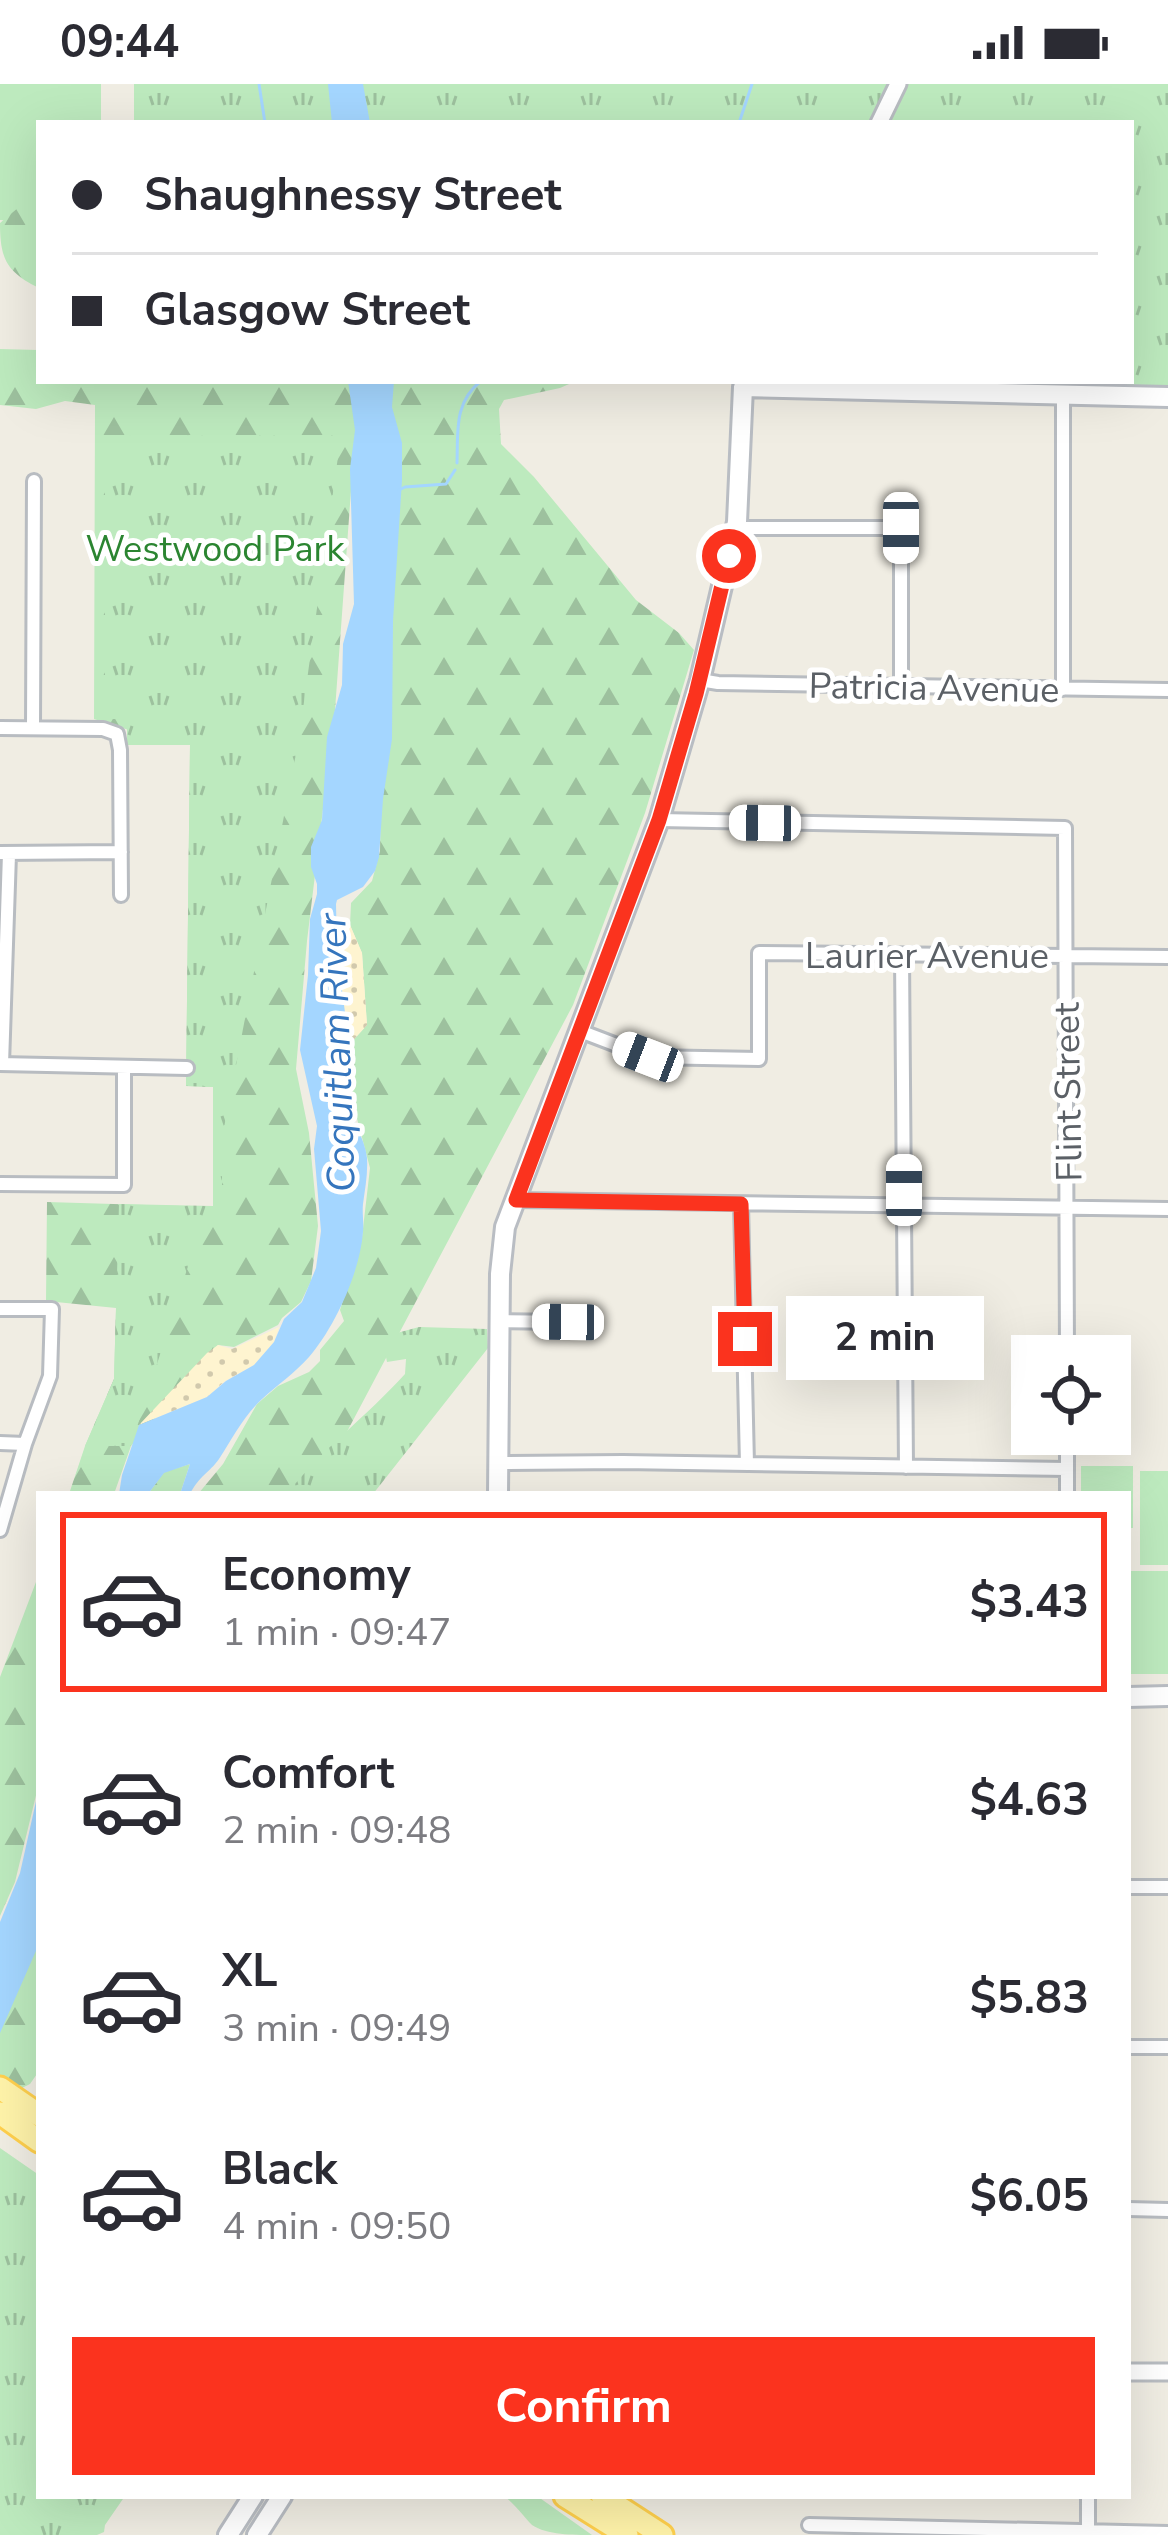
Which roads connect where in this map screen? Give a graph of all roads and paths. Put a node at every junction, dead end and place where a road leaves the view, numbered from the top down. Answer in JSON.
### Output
{"nodes":[{"id":1,"x":898,"y":84,"type":"edge"},
{"id":2,"x":880,"y":120,"type":"edge"},
{"id":3,"x":744,"y":384,"type":"edge"},
{"id":4,"x":1063,"y":394,"type":"junction"},
{"id":5,"x":1168,"y":397,"type":"edge"},
{"id":6,"x":34,"y":481,"type":"dead end"},
{"id":7,"x":736,"y":528,"type":"junction"},
{"id":8,"x":700,"y":680,"type":"junction"},
{"id":9,"x":901,"y":686,"type":"junction"},
{"id":10,"x":1063,"y":689,"type":"junction"},
{"id":11,"x":1168,"y":690,"type":"edge"},
{"id":12,"x":0,"y":728,"type":"edge"},
{"id":13,"x":33,"y":728,"type":"junction"},
{"id":14,"x":659,"y":820,"type":"junction"},
{"id":15,"x":121,"y":852,"type":"junction"},
{"id":16,"x":5,"y":854,"type":"edge"},
{"id":17,"x":121,"y":895,"type":"dead end"},
{"id":18,"x":902,"y":955,"type":"junction"},
{"id":19,"x":1065,"y":956,"type":"junction"},
{"id":20,"x":1168,"y":957,"type":"edge"},
{"id":21,"x":580,"y":1031,"type":"junction"},
{"id":22,"x":1,"y":1064,"type":"edge"},
{"id":23,"x":124,"y":1066,"type":"junction"},
{"id":24,"x":187,"y":1068,"type":"dead end"},
{"id":25,"x":0,"y":1184,"type":"edge"},
{"id":26,"x":516,"y":1200,"type":"junction"},
{"id":27,"x":741,"y":1204,"type":"junction"},
{"id":28,"x":904,"y":1204,"type":"junction"},
{"id":29,"x":1068,"y":1207,"type":"junction"},
{"id":30,"x":1168,"y":1209,"type":"edge"},
{"id":31,"x":0,"y":1309,"type":"edge"},
{"id":32,"x":499,"y":1322,"type":"junction"},
{"id":33,"x":568,"y":1322,"type":"dead end"},
{"id":34,"x":1067,"y":1335,"type":"edge"},
{"id":35,"x":0,"y":1443,"type":"edge"},
{"id":36,"x":26,"y":1444,"type":"junction"},
{"id":37,"x":1067,"y":1455,"type":"edge"},
{"id":38,"x":498,"y":1463,"type":"junction"},
{"id":39,"x":747,"y":1464,"type":"junction"},
{"id":40,"x":906,"y":1466,"type":"junction"},
{"id":41,"x":1067,"y":1469,"type":"junction"},
{"id":42,"x":498,"y":1491,"type":"edge"},
{"id":43,"x":1067,"y":1491,"type":"edge"},
{"id":44,"x":0,"y":1530,"type":"edge"},
{"id":45,"x":1131,"y":1696,"type":"edge"},
{"id":46,"x":1168,"y":1696,"type":"edge"},
{"id":47,"x":1131,"y":1886,"type":"edge"},
{"id":48,"x":1168,"y":1887,"type":"edge"},
{"id":49,"x":1131,"y":2047,"type":"edge"},
{"id":50,"x":1168,"y":2048,"type":"edge"},
{"id":51,"x":0,"y":2088,"type":"edge"},
{"id":52,"x":0,"y":2113,"type":"edge"},
{"id":53,"x":36,"y":2113,"type":"edge"},
{"id":54,"x":36,"y":2139,"type":"edge"},
{"id":55,"x":1131,"y":2209,"type":"edge"},
{"id":56,"x":1168,"y":2210,"type":"edge"},
{"id":57,"x":1131,"y":2372,"type":"edge"},
{"id":58,"x":1168,"y":2372,"type":"edge"},
{"id":59,"x":251,"y":2499,"type":"edge"},
{"id":60,"x":280,"y":2499,"type":"edge"},
{"id":61,"x":570,"y":2499,"type":"edge"},
{"id":62,"x":607,"y":2499,"type":"edge"},
{"id":63,"x":1088,"y":2499,"type":"edge"},
{"id":64,"x":809,"y":2525,"type":"dead end"},
{"id":65,"x":1088,"y":2533,"type":"edge"},
{"id":66,"x":1168,"y":2533,"type":"edge"},
{"id":67,"x":228,"y":2535,"type":"edge"},
{"id":68,"x":257,"y":2535,"type":"edge"},
{"id":69,"x":627,"y":2535,"type":"edge"},
{"id":70,"x":662,"y":2535,"type":"edge"}],
"edges":[{"from":1,"to":2,"type":"street"},
{"from":3,"to":4,"type":"main road"},
{"from":3,"to":7,"type":"main road"},
{"from":4,"to":5,"type":"main road"},
{"from":4,"to":10,"type":"street"},
{"from":6,"to":13,"type":"street"},
{"from":7,"to":8,"type":"main road"},
{"from":7,"to":9,"type":"street"},
{"from":8,"to":9,"type":"street","name":"Patricia Avenue"},
{"from":8,"to":14,"type":"main road"},
{"from":9,"to":10,"type":"street","name":"Patricia Avenue"},
{"from":10,"to":11,"type":"street","name":"Patricia Avenue"},
{"from":12,"to":13,"type":"street"},
{"from":13,"to":15,"type":"street"},
{"from":14,"to":19,"type":"street","name":"Flint Street"},
{"from":14,"to":21,"type":"main road"},
{"from":15,"to":16,"type":"street"},
{"from":15,"to":17,"type":"street"},
{"from":16,"to":22,"type":"street"},
{"from":18,"to":19,"type":"street","name":"Laurier Avenue"},
{"from":18,"to":21,"type":"street","name":"Laurier Avenue"},
{"from":18,"to":28,"type":"street"},
{"from":19,"to":20,"type":"street","name":"Laurier Avenue"},
{"from":19,"to":29,"type":"street","name":"Flint Street"},
{"from":21,"to":26,"type":"main road"},
{"from":22,"to":23,"type":"street"},
{"from":23,"to":24,"type":"street"},
{"from":23,"to":25,"type":"street"},
{"from":26,"to":27,"type":"street"},
{"from":26,"to":32,"type":"main road"},
{"from":27,"to":28,"type":"street"},
{"from":27,"to":39,"type":"street"},
{"from":28,"to":29,"type":"street"},
{"from":28,"to":40,"type":"street"},
{"from":29,"to":30,"type":"street"},
{"from":29,"to":34,"type":"street","name":"Flint Street"},
{"from":31,"to":36,"type":"street"},
{"from":32,"to":33,"type":"street"},
{"from":32,"to":38,"type":"main road"},
{"from":35,"to":36,"type":"street"},
{"from":36,"to":44,"type":"street"},
{"from":37,"to":41,"type":"street"},
{"from":38,"to":39,"type":"street"},
{"from":38,"to":42,"type":"main road"},
{"from":39,"to":40,"type":"street"},
{"from":40,"to":41,"type":"street"},
{"from":41,"to":43,"type":"street"},
{"from":45,"to":46,"type":"main road"},
{"from":47,"to":48,"type":"street"},
{"from":49,"to":50,"type":"street"},
{"from":51,"to":53,"type":"main road"},
{"from":52,"to":54,"type":"main road"},
{"from":55,"to":56,"type":"street"},
{"from":57,"to":58,"type":"street"},
{"from":59,"to":67,"type":"main road"},
{"from":60,"to":68,"type":"main road"},
{"from":61,"to":69,"type":"main road"},
{"from":62,"to":70,"type":"main road"},
{"from":63,"to":65,"type":"street"},
{"from":64,"to":65,"type":"street"},
{"from":65,"to":66,"type":"street"}]}
